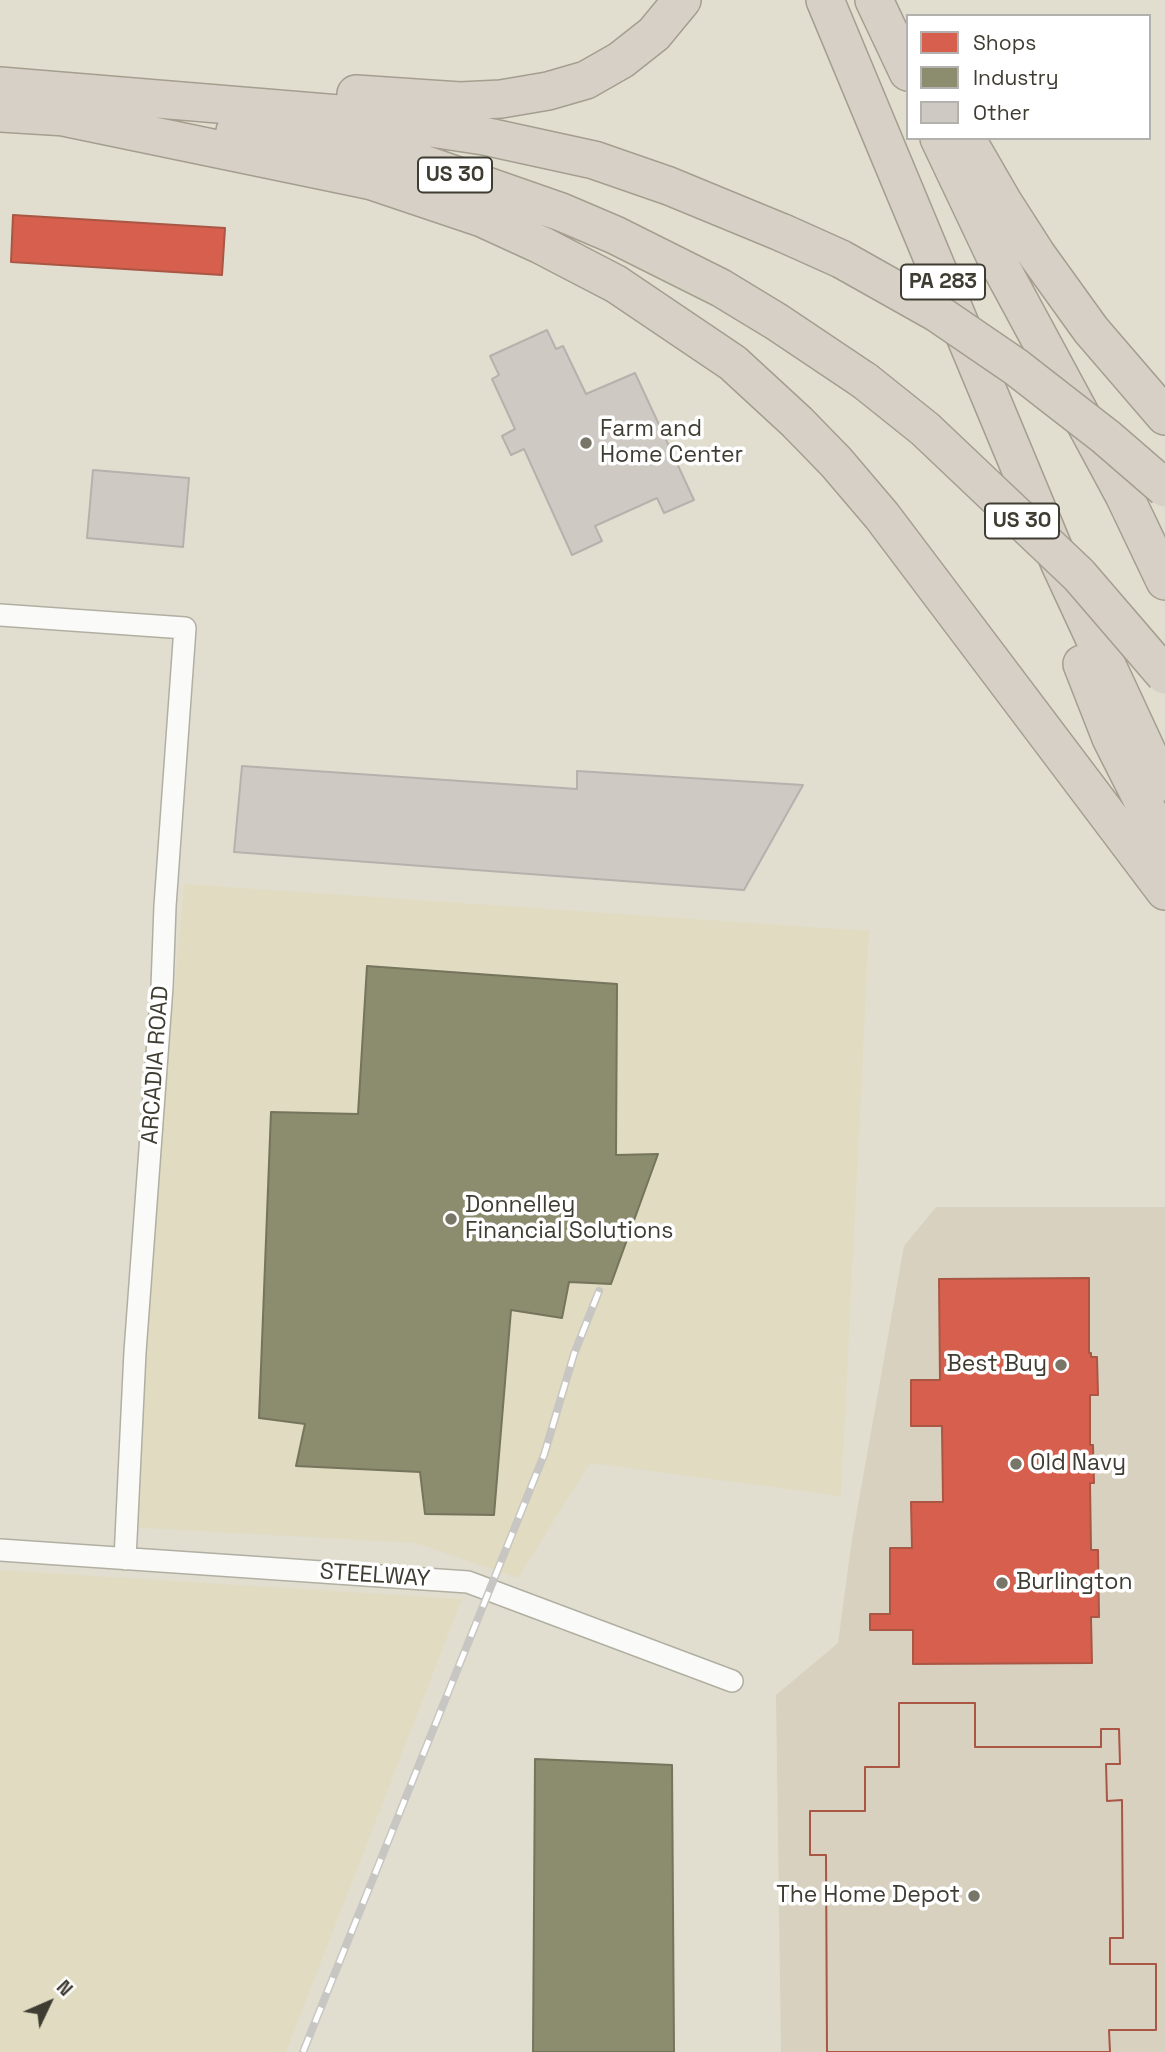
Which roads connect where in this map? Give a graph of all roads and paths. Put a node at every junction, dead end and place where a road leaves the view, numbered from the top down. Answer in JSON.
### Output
{"nodes":[{"id":1,"x":682,"y":0,"type":"edge"},
{"id":2,"x":825,"y":0,"type":"edge"},
{"id":3,"x":874,"y":0,"type":"edge"},
{"id":4,"x":884,"y":0,"type":"edge"},
{"id":5,"x":906,"y":37,"type":"edge"},
{"id":6,"x":906,"y":68,"type":"edge"},
{"id":7,"x":0,"y":86,"type":"edge"},
{"id":8,"x":69,"y":104,"type":"junction"},
{"id":9,"x":0,"y":113,"type":"edge"},
{"id":10,"x":940,"y":140,"type":"edge"},
{"id":11,"x":967,"y":140,"type":"edge"},
{"id":12,"x":1165,"y":416,"type":"edge"},
{"id":13,"x":1165,"y":488,"type":"edge"},
{"id":14,"x":1060,"y":564,"type":"junction"},
{"id":15,"x":1165,"y":581,"type":"edge"},
{"id":16,"x":0,"y":615,"type":"edge"},
{"id":17,"x":1165,"y":675,"type":"edge"},
{"id":18,"x":1165,"y":782,"type":"edge"},
{"id":19,"x":1165,"y":845,"type":"edge"},
{"id":20,"x":1165,"y":891,"type":"edge"},
{"id":21,"x":0,"y":1550,"type":"edge"},
{"id":22,"x":125,"y":1559,"type":"junction"},
{"id":23,"x":732,"y":1681,"type":"dead end"}],
"edges":[{"from":1,"to":8,"type":"highway"},
{"from":2,"to":14,"type":"highway","number":"PA 283"},
{"from":3,"to":6,"type":"highway"},
{"from":4,"to":5,"type":"highway"},
{"from":7,"to":8,"type":"highway","number":"US 30"},
{"from":8,"to":9,"type":"highway","number":"US 30"},
{"from":8,"to":13,"type":"highway","number":"US 30","bridge":true},
{"from":8,"to":17,"type":"highway","number":"US 30","bridge":true},
{"from":8,"to":20,"type":"highway"},
{"from":10,"to":15,"type":"highway","number":"PA 283"},
{"from":11,"to":12,"type":"highway"},
{"from":14,"to":18,"type":"highway","number":"PA 283"},
{"from":14,"to":19,"type":"highway"},
{"from":16,"to":22,"type":"street","name":"ARCADIA ROAD"},
{"from":21,"to":22,"type":"street","name":"STEELWAY"},
{"from":22,"to":23,"type":"street","name":"STEELWAY"}]}
